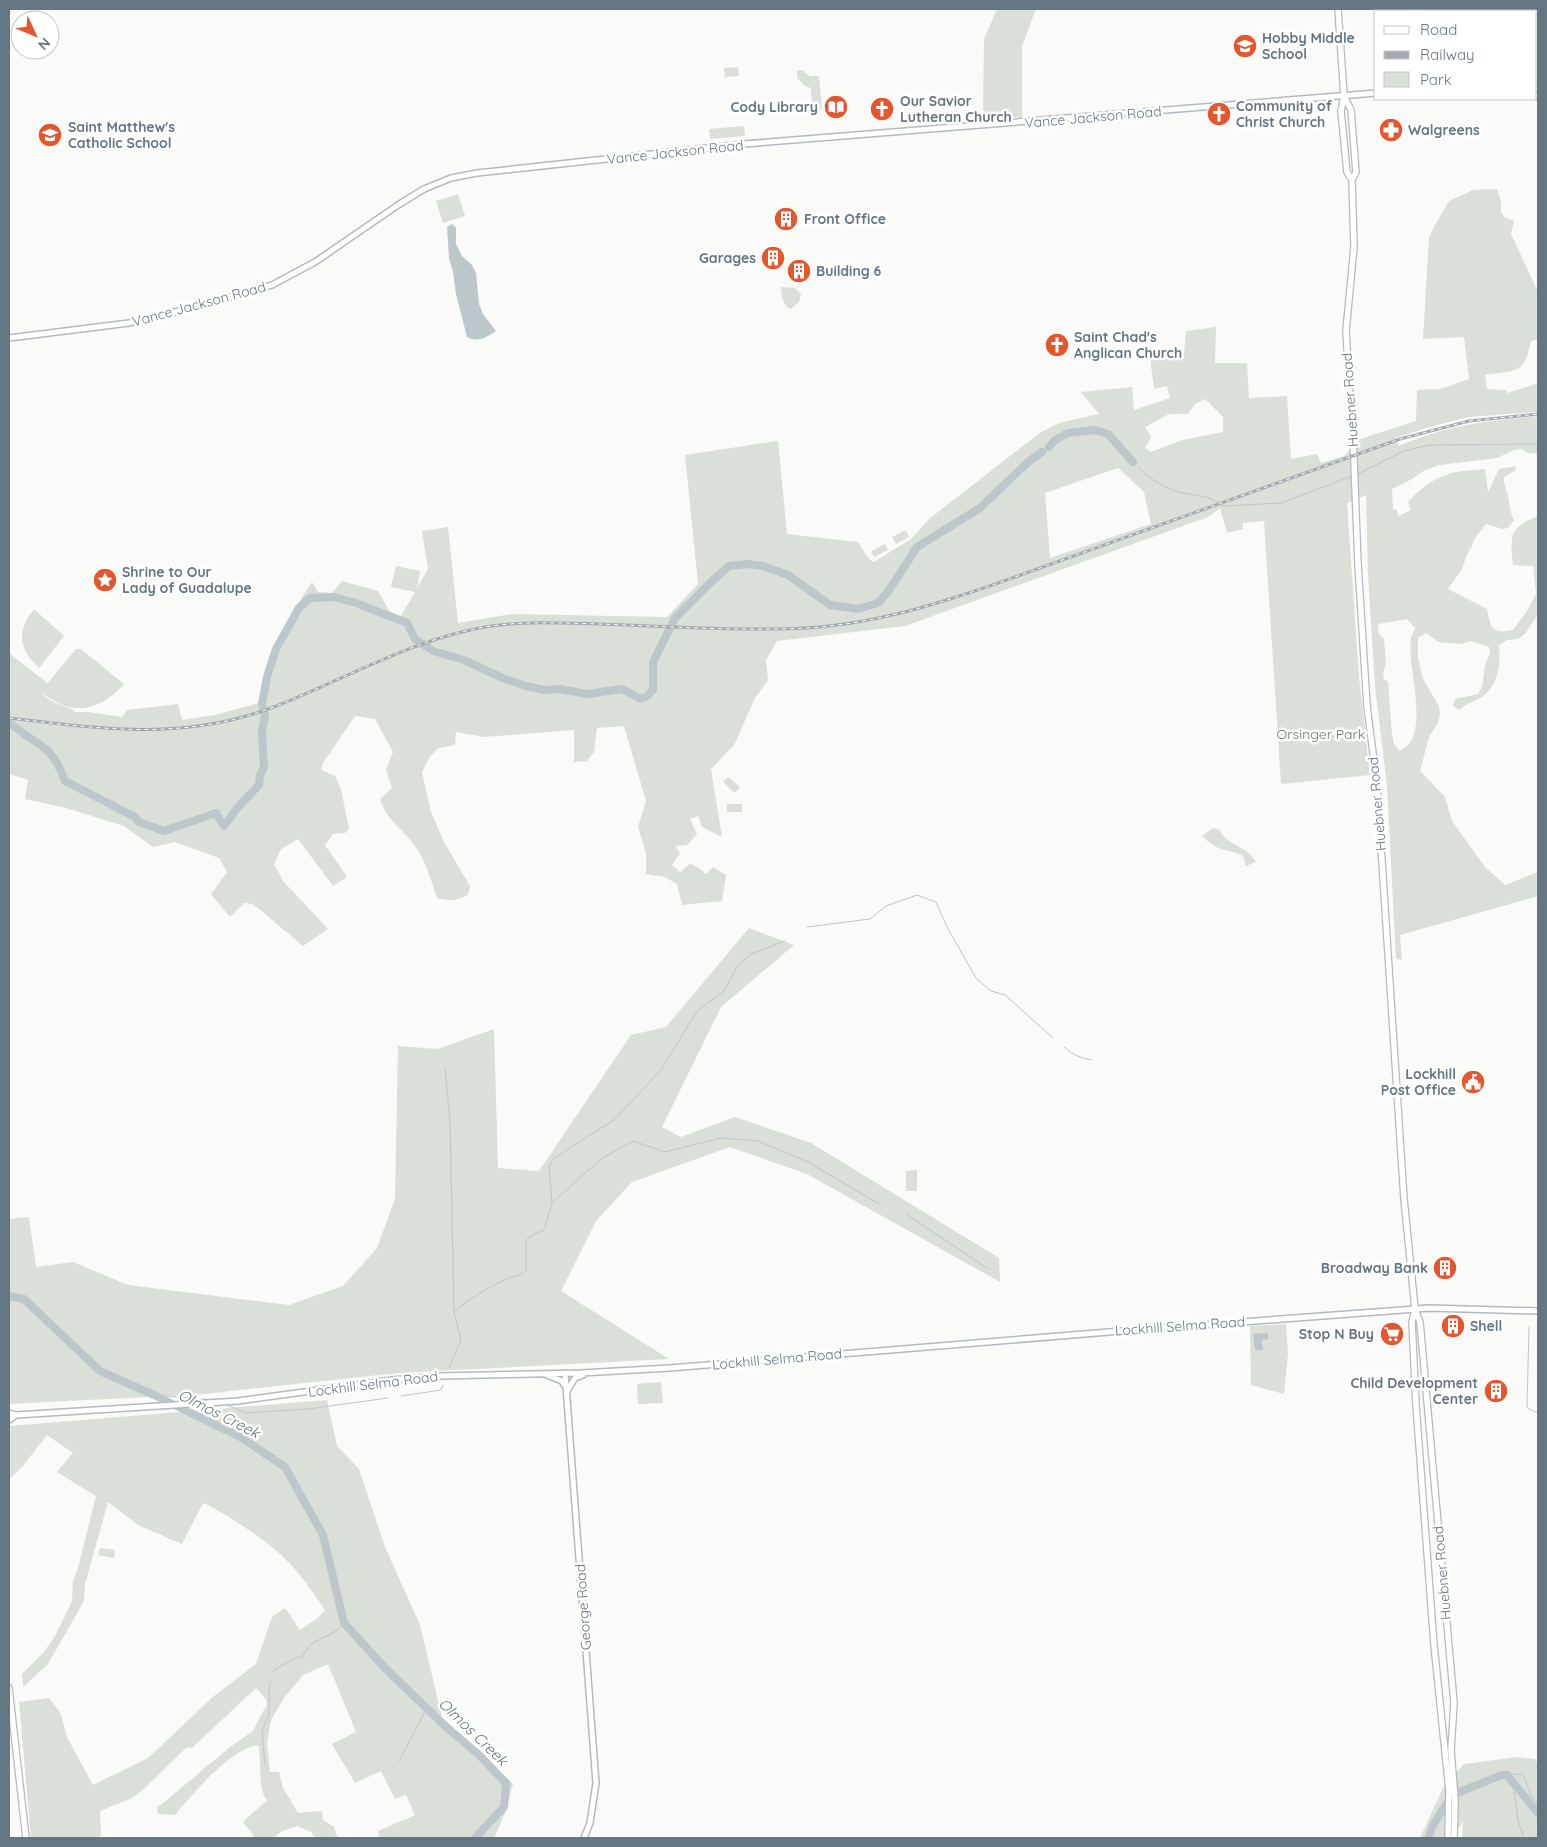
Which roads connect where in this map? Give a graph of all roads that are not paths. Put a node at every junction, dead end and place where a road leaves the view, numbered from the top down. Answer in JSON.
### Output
{"nodes":[{"id":1,"x":1338,"y":9,"type":"edge"},
{"id":2,"x":1374,"y":93,"type":"edge"},
{"id":3,"x":1344,"y":96,"type":"junction"},
{"id":4,"x":1352,"y":180,"type":"junction"},
{"id":5,"x":9,"y":338,"type":"edge"},
{"id":6,"x":1415,"y":1309,"type":"junction"},
{"id":7,"x":1538,"y":1311,"type":"edge"},
{"id":8,"x":593,"y":1372,"type":"junction"},
{"id":9,"x":565,"y":1373,"type":"junction"},
{"id":10,"x":543,"y":1374,"type":"junction"},
{"id":11,"x":566,"y":1393,"type":"junction"},
{"id":12,"x":9,"y":1413,"type":"edge"},
{"id":13,"x":16,"y":1416,"type":"junction"},
{"id":14,"x":9,"y":1420,"type":"edge"},
{"id":15,"x":1443,"y":1574,"type":"junction"},
{"id":16,"x":1430,"y":1575,"type":"junction"},
{"id":17,"x":9,"y":1688,"type":"edge"},
{"id":18,"x":26,"y":1838,"type":"edge"},
{"id":19,"x":584,"y":1838,"type":"edge"},
{"id":20,"x":1448,"y":1838,"type":"edge"},
{"id":21,"x":1454,"y":1838,"type":"edge"}],
"edges":[{"from":1,"to":3,"type":"main road","name":"Huebner Road"},
{"from":2,"to":3,"type":"main road","name":"Vance Jackson Road"},
{"from":3,"to":4,"type":"main road","name":"Huebner Road"},
{"from":3,"to":4,"type":"main road","name":"Huebner Road"},
{"from":3,"to":5,"type":"main road","name":"Vance Jackson Road"},
{"from":4,"to":6,"type":"main road","name":"Huebner Road"},
{"from":6,"to":7,"type":"main road","name":"Lockhill Selma Road"},
{"from":6,"to":8,"type":"main road","name":"Lockhill Selma Road"},
{"from":6,"to":15,"type":"main road","name":"Huebner Road"},
{"from":6,"to":16,"type":"main road","name":"Huebner Road"},
{"from":8,"to":9,"type":"main road","name":"Lockhill Selma Road"},
{"from":8,"to":11,"type":"main road"},
{"from":9,"to":10,"type":"main road","name":"Lockhill Selma Road"},
{"from":9,"to":11,"type":"main road","name":"George Road"},
{"from":10,"to":11,"type":"main road"},
{"from":10,"to":13,"type":"main road","name":"Lockhill Selma Road"},
{"from":11,"to":19,"type":"main road","name":"George Road"},
{"from":12,"to":13,"type":"main road","name":"Lockhill Selma Road"},
{"from":13,"to":14,"type":"main road","name":"Lockhill Selma Road"},
{"from":15,"to":16,"type":"main road"},
{"from":15,"to":21,"type":"main road","name":"Huebner Road"},
{"from":16,"to":20,"type":"main road","name":"Huebner Road"},
{"from":17,"to":18,"type":"main road"}]}
